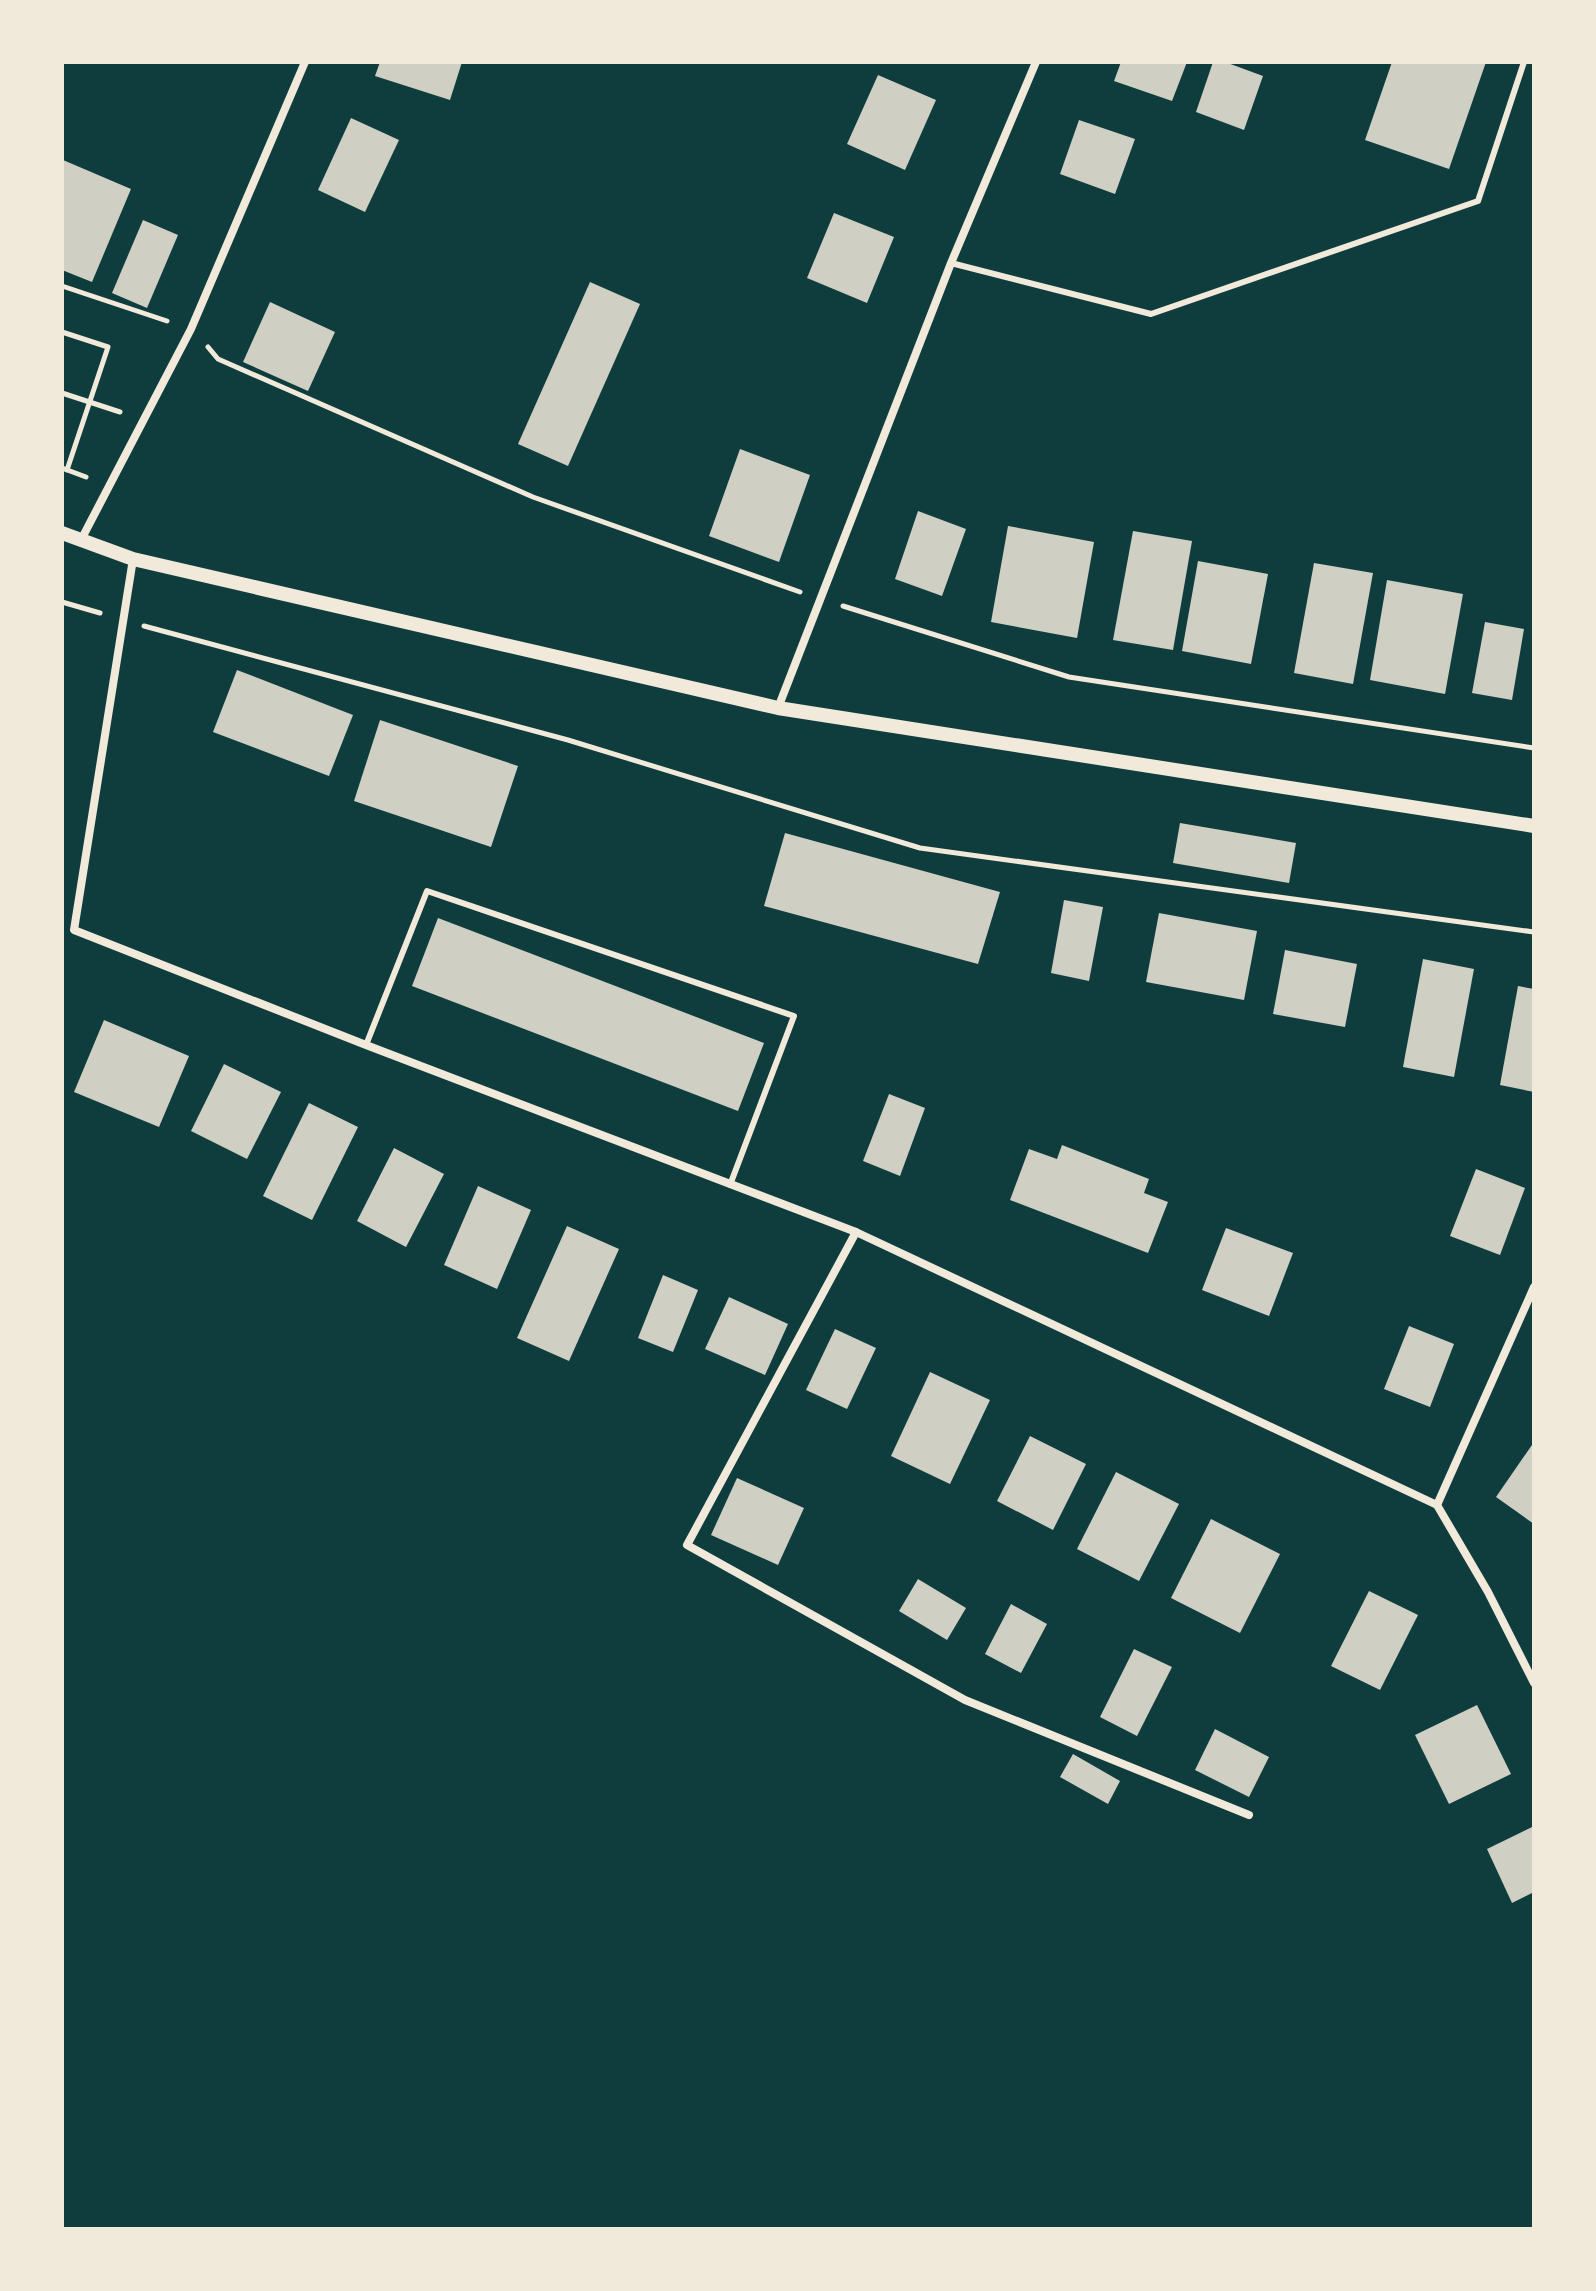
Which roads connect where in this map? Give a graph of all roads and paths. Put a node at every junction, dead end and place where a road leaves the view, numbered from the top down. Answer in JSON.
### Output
{"nodes":[{"id":1,"x":305,"y":62,"type":"edge"},
{"id":2,"x":1036,"y":62,"type":"edge"},
{"id":3,"x":1524,"y":62,"type":"edge"},
{"id":4,"x":951,"y":263,"type":"junction"},
{"id":5,"x":62,"y":286,"type":"edge"},
{"id":6,"x":191,"y":329,"type":"junction"},
{"id":7,"x":62,"y":332,"type":"edge"},
{"id":8,"x":62,"y":393,"type":"edge"},
{"id":9,"x":90,"y":402,"type":"junction"},
{"id":10,"x":62,"y":468,"type":"edge"},
{"id":11,"x":62,"y":533,"type":"edge"},
{"id":12,"x":81,"y":540,"type":"junction"},
{"id":13,"x":133,"y":559,"type":"junction"},
{"id":14,"x":62,"y":602,"type":"edge"},
{"id":15,"x":123,"y":620,"type":"junction"},
{"id":16,"x":778,"y":708,"type":"junction"},
{"id":17,"x":1534,"y":826,"type":"edge"},
{"id":18,"x":1534,"y":932,"type":"edge"},
{"id":19,"x":366,"y":1045,"type":"junction"},
{"id":20,"x":730,"y":1185,"type":"junction"},
{"id":21,"x":856,"y":1232,"type":"junction"},
{"id":22,"x":1534,"y":1287,"type":"edge"},
{"id":23,"x":1437,"y":1505,"type":"junction"},
{"id":24,"x":1534,"y":1683,"type":"edge"},
{"id":25,"x":1249,"y":1815,"type":"dead end"}],
"edges":[{"from":1,"to":6,"type":"street"},
{"from":2,"to":4,"type":"street"},
{"from":3,"to":4,"type":"lane"},
{"from":4,"to":16,"type":"street"},
{"from":5,"to":6,"type":"path"},
{"from":6,"to":12,"type":"street"},
{"from":7,"to":9,"type":"path"},
{"from":8,"to":9,"type":"path"},
{"from":9,"to":10,"type":"path"},
{"from":11,"to":12,"type":"street"},
{"from":12,"to":13,"type":"street"},
{"from":13,"to":15,"type":"street"},
{"from":13,"to":16,"type":"street"},
{"from":14,"to":15,"type":"path"},
{"from":15,"to":18,"type":"path"},
{"from":15,"to":19,"type":"street"},
{"from":16,"to":17,"type":"street"},
{"from":19,"to":20,"type":"street"},
{"from":19,"to":20,"type":"lane"},
{"from":20,"to":21,"type":"street"},
{"from":21,"to":23,"type":"street"},
{"from":21,"to":25,"type":"street"},
{"from":22,"to":23,"type":"street"},
{"from":23,"to":24,"type":"street"}]}
